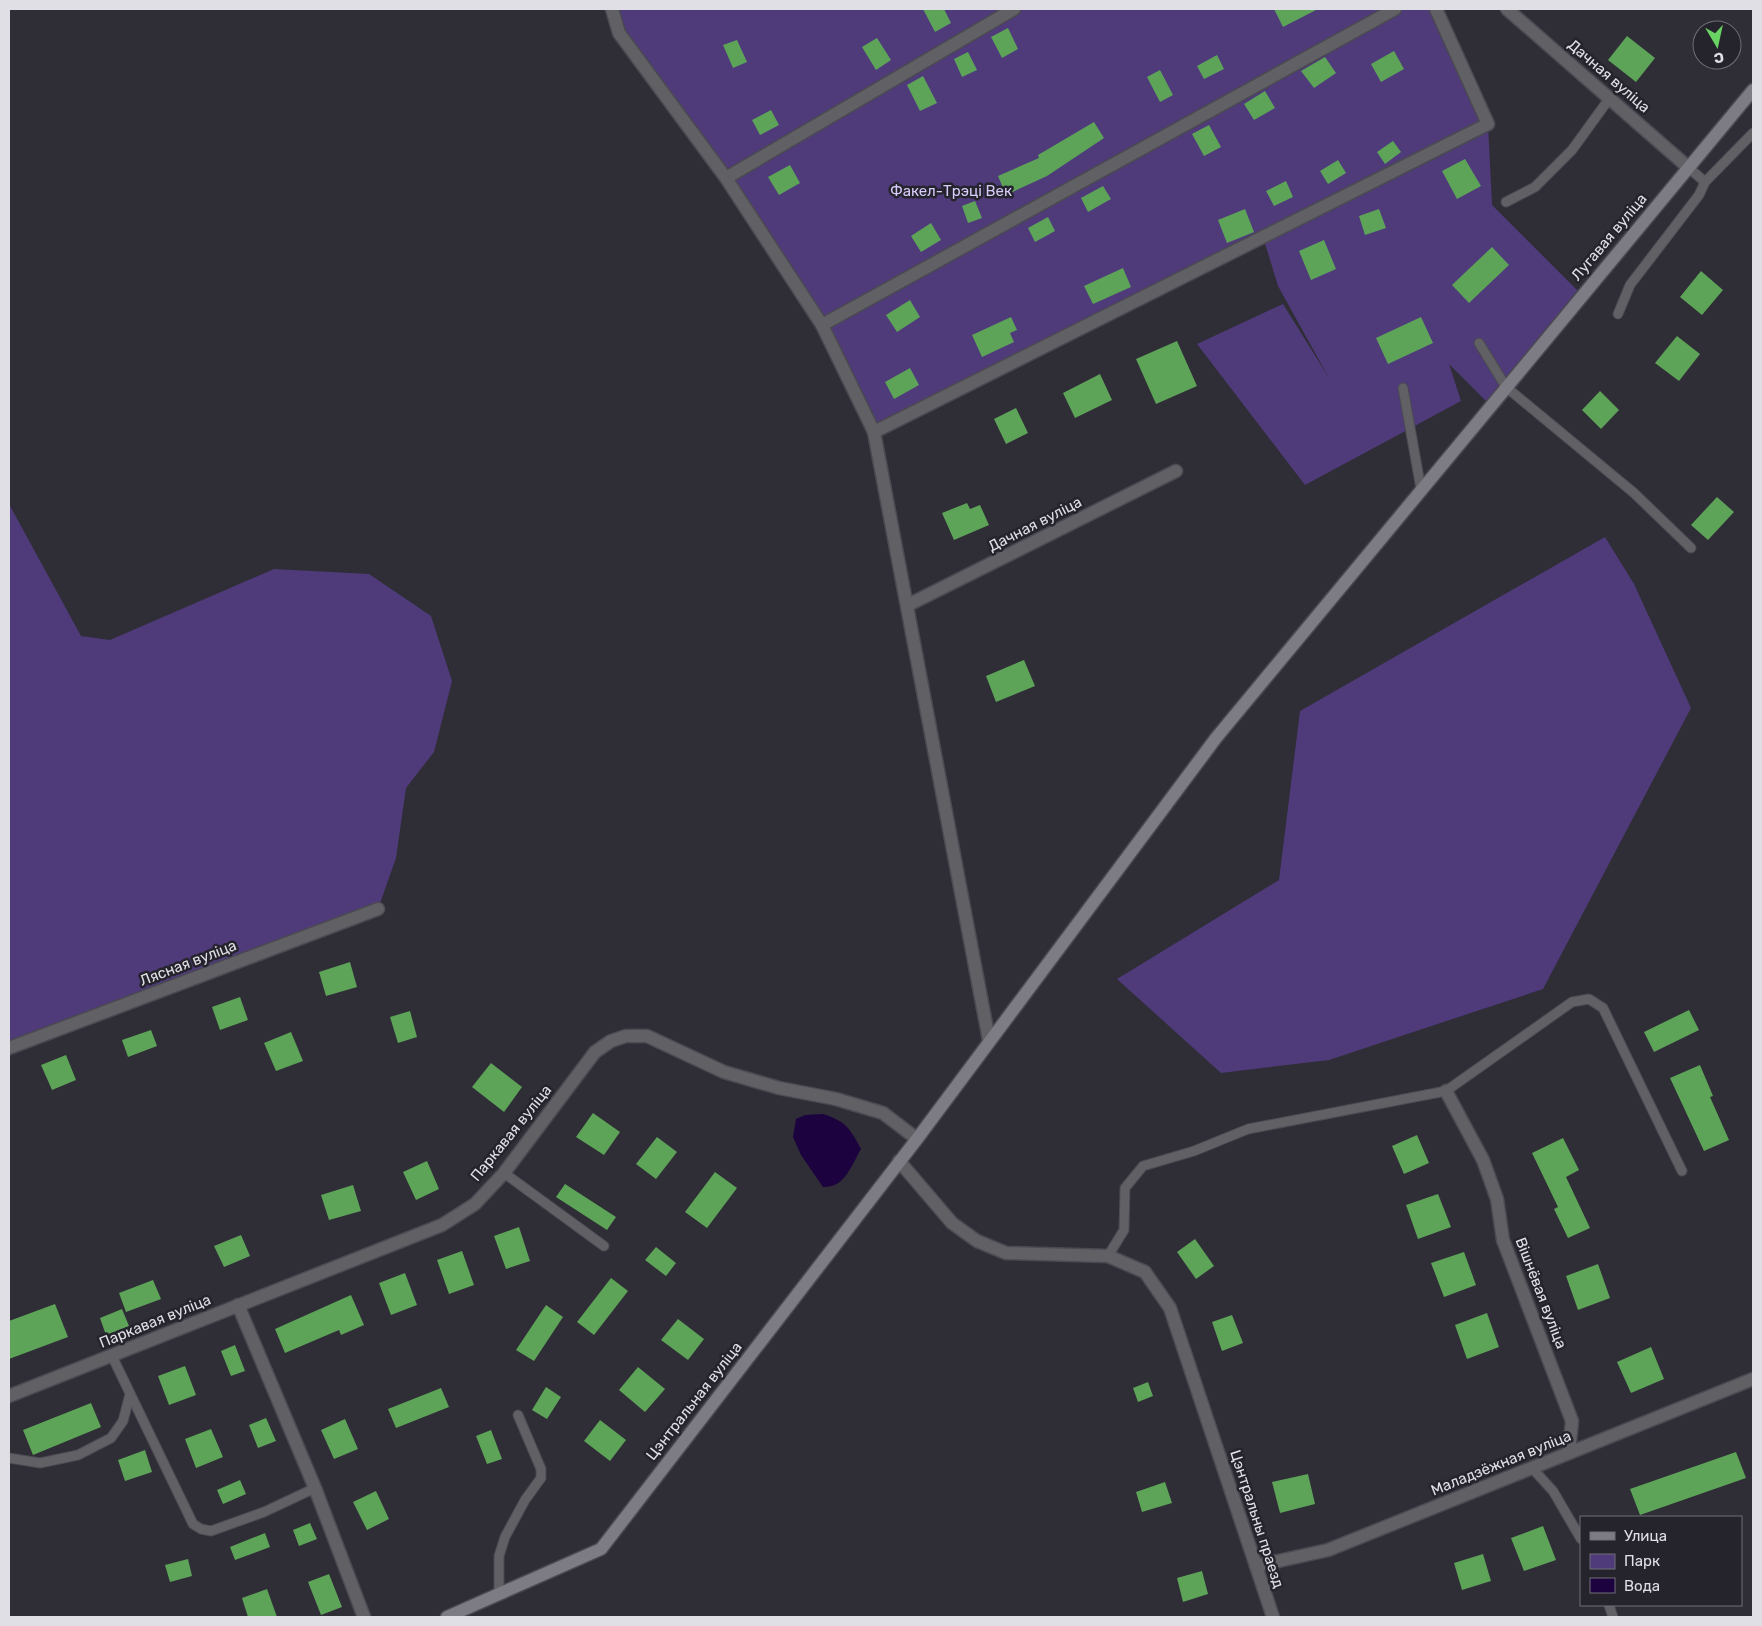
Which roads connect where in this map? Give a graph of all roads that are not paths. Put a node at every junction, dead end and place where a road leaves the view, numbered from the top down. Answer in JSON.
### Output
{"nodes":[{"id":1,"x":612,"y":9,"type":"edge"},
{"id":2,"x":1014,"y":9,"type":"edge"},
{"id":3,"x":1395,"y":9,"type":"edge"},
{"id":4,"x":1436,"y":9,"type":"edge"},
{"id":5,"x":1507,"y":9,"type":"edge"},
{"id":6,"x":1753,"y":90,"type":"edge"},
{"id":7,"x":1609,"y":99,"type":"junction"},
{"id":8,"x":1753,"y":133,"type":"edge"},
{"id":9,"x":1689,"y":168,"type":"junction"},
{"id":10,"x":726,"y":178,"type":"junction"},
{"id":11,"x":1705,"y":182,"type":"junction"},
{"id":12,"x":1506,"y":202,"type":"dead end"},
{"id":13,"x":1618,"y":314,"type":"dead end"},
{"id":14,"x":822,"y":326,"type":"junction"},
{"id":15,"x":1480,"y":343,"type":"dead end"},
{"id":16,"x":1506,"y":387,"type":"junction"},
{"id":17,"x":1402,"y":388,"type":"dead end"},
{"id":18,"x":874,"y":432,"type":"junction"},
{"id":19,"x":1176,"y":471,"type":"dead end"},
{"id":20,"x":1421,"y":488,"type":"junction"},
{"id":21,"x":1691,"y":548,"type":"dead end"},
{"id":22,"x":908,"y":605,"type":"junction"},
{"id":23,"x":378,"y":909,"type":"dead end"},
{"id":24,"x":989,"y":1040,"type":"junction"},
{"id":25,"x":9,"y":1048,"type":"edge"},
{"id":26,"x":1446,"y":1091,"type":"junction"},
{"id":27,"x":917,"y":1139,"type":"junction"},
{"id":28,"x":899,"y":1161,"type":"junction"},
{"id":29,"x":1682,"y":1171,"type":"dead end"},
{"id":30,"x":504,"y":1173,"type":"junction"},
{"id":31,"x":604,"y":1246,"type":"dead end"},
{"id":32,"x":1108,"y":1256,"type":"junction"},
{"id":33,"x":238,"y":1305,"type":"junction"},
{"id":34,"x":112,"y":1356,"type":"junction"},
{"id":35,"x":1753,"y":1379,"type":"edge"},
{"id":36,"x":130,"y":1394,"type":"junction"},
{"id":37,"x":9,"y":1396,"type":"edge"},
{"id":38,"x":518,"y":1414,"type":"dead end"},
{"id":39,"x":1569,"y":1453,"type":"junction"},
{"id":40,"x":9,"y":1458,"type":"edge"},
{"id":41,"x":1532,"y":1468,"type":"junction"},
{"id":42,"x":315,"y":1488,"type":"junction"},
{"id":43,"x":1580,"y":1537,"type":"edge"},
{"id":44,"x":1256,"y":1566,"type":"junction"},
{"id":45,"x":499,"y":1594,"type":"junction"},
{"id":46,"x":364,"y":1617,"type":"edge"},
{"id":47,"x":447,"y":1617,"type":"edge"},
{"id":48,"x":1273,"y":1617,"type":"edge"}],
"edges":[{"from":1,"to":10,"type":"street"},
{"from":2,"to":10,"type":"street"},
{"from":3,"to":14,"type":"street"},
{"from":4,"to":18,"type":"street"},
{"from":5,"to":7,"type":"street","name":"Дачная вуліца"},
{"from":6,"to":9,"type":"street","name":"Лугавая вуліца"},
{"from":7,"to":9,"type":"street","name":"Дачная вуліца"},
{"from":7,"to":12,"type":"lane"},
{"from":8,"to":11,"type":"lane"},
{"from":9,"to":11,"type":"lane"},
{"from":9,"to":16,"type":"street","name":"Лугавая вуліца"},
{"from":10,"to":14,"type":"street"},
{"from":11,"to":13,"type":"lane"},
{"from":14,"to":18,"type":"street"},
{"from":15,"to":16,"type":"lane"},
{"from":16,"to":20,"type":"street","name":"Лугавая вуліца"},
{"from":16,"to":21,"type":"lane"},
{"from":17,"to":20,"type":"lane"},
{"from":18,"to":22,"type":"street"},
{"from":19,"to":22,"type":"street","name":"Дачная вуліца"},
{"from":20,"to":24,"type":"street","name":"Лугавая вуліца"},
{"from":22,"to":24,"type":"street"},
{"from":23,"to":25,"type":"street","name":"Лясная вуліца"},
{"from":24,"to":27,"type":"street","name":"Цэнтральная вуліца"},
{"from":26,"to":29,"type":"lane"},
{"from":26,"to":32,"type":"lane"},
{"from":26,"to":39,"type":"street","name":"Вішнёвая вуліца"},
{"from":27,"to":28,"type":"street","name":"Цэнтральная вуліца"},
{"from":27,"to":30,"type":"street","name":"Паркавая вуліца"},
{"from":28,"to":32,"type":"street"},
{"from":28,"to":45,"type":"street","name":"Цэнтральная вуліца"},
{"from":30,"to":31,"type":"lane"},
{"from":30,"to":33,"type":"street","name":"Паркавая вуліца"},
{"from":32,"to":44,"type":"street","name":"Цэнтральны праезд"},
{"from":33,"to":34,"type":"street","name":"Паркавая вуліца"},
{"from":33,"to":42,"type":"street"},
{"from":34,"to":36,"type":"lane"},
{"from":34,"to":37,"type":"street","name":"Паркавая вуліца"},
{"from":35,"to":39,"type":"street","name":"Маладзёжная вуліца"},
{"from":36,"to":40,"type":"lane"},
{"from":36,"to":42,"type":"lane"},
{"from":38,"to":45,"type":"lane"},
{"from":39,"to":41,"type":"street","name":"Маладзёжная вуліца"},
{"from":41,"to":43,"type":"lane"},
{"from":41,"to":44,"type":"street","name":"Маладзёжная вуліца"},
{"from":42,"to":46,"type":"street"},
{"from":44,"to":48,"type":"street","name":"Цэнтральны праезд"},
{"from":45,"to":47,"type":"street","name":"Цэнтральная вуліца"}]}
